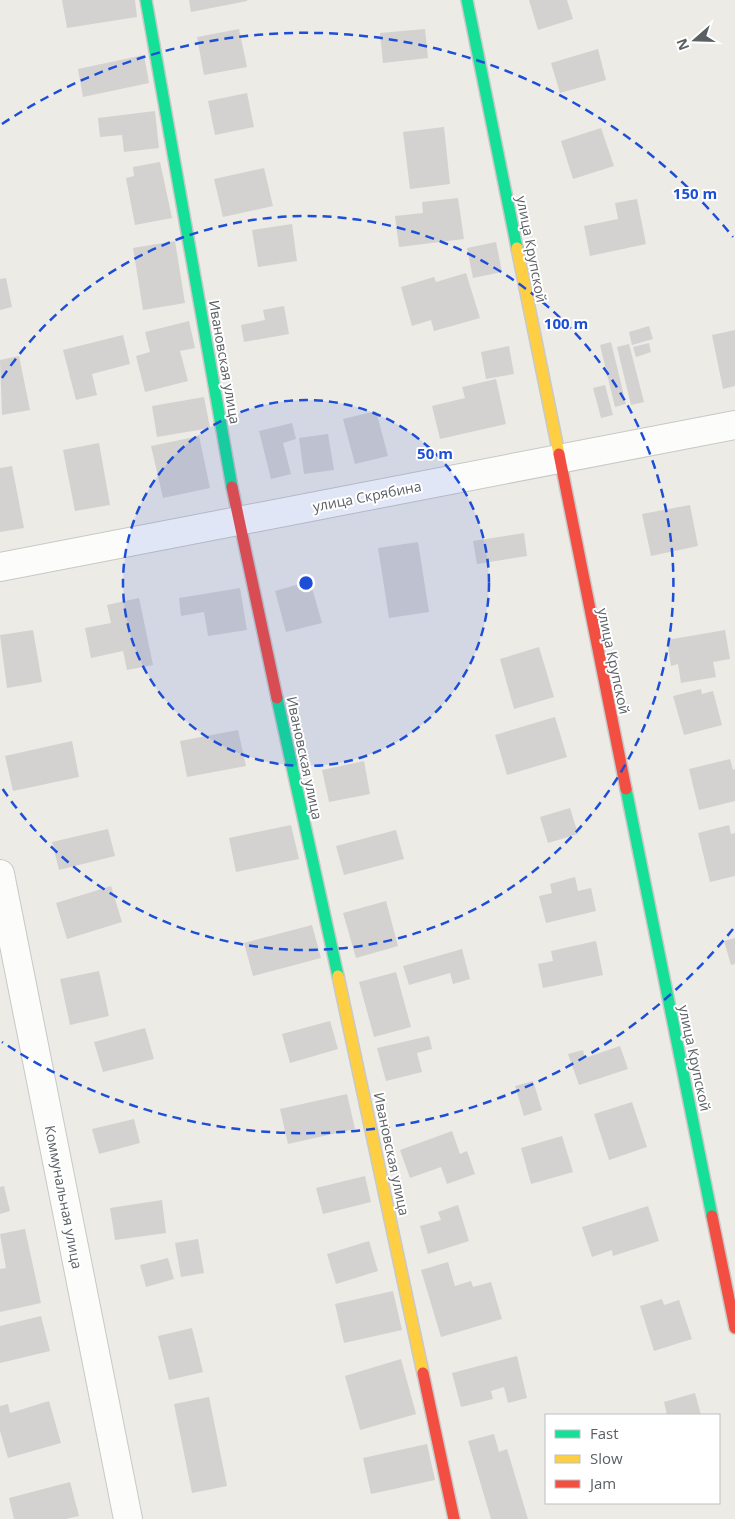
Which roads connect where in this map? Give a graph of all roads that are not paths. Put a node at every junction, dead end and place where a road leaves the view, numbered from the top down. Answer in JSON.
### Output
{"nodes":[{"id":1,"x":146,"y":0,"type":"edge"},
{"id":2,"x":467,"y":0,"type":"edge"},
{"id":3,"x":735,"y":426,"type":"edge"},
{"id":4,"x":558,"y":458,"type":"junction"},
{"id":5,"x":238,"y":522,"type":"junction"},
{"id":6,"x":0,"y":566,"type":"edge"},
{"id":7,"x":0,"y":874,"type":"edge"},
{"id":8,"x":735,"y":1328,"type":"edge"},
{"id":9,"x":128,"y":1519,"type":"edge"},
{"id":10,"x":454,"y":1519,"type":"edge"}],
"edges":[{"from":1,"to":5,"type":"street","name":"Ивановская улица"},
{"from":2,"to":4,"type":"street","name":"улица Крупской"},
{"from":3,"to":4,"type":"street","name":"улица Скрябина"},
{"from":4,"to":5,"type":"street","name":"улица Скрябина"},
{"from":4,"to":8,"type":"street","name":"улица Крупской"},
{"from":5,"to":6,"type":"street","name":"улица Скрябина"},
{"from":5,"to":10,"type":"street","name":"Ивановская улица"},
{"from":7,"to":9,"type":"street","name":"Коммунальная улица"}]}
